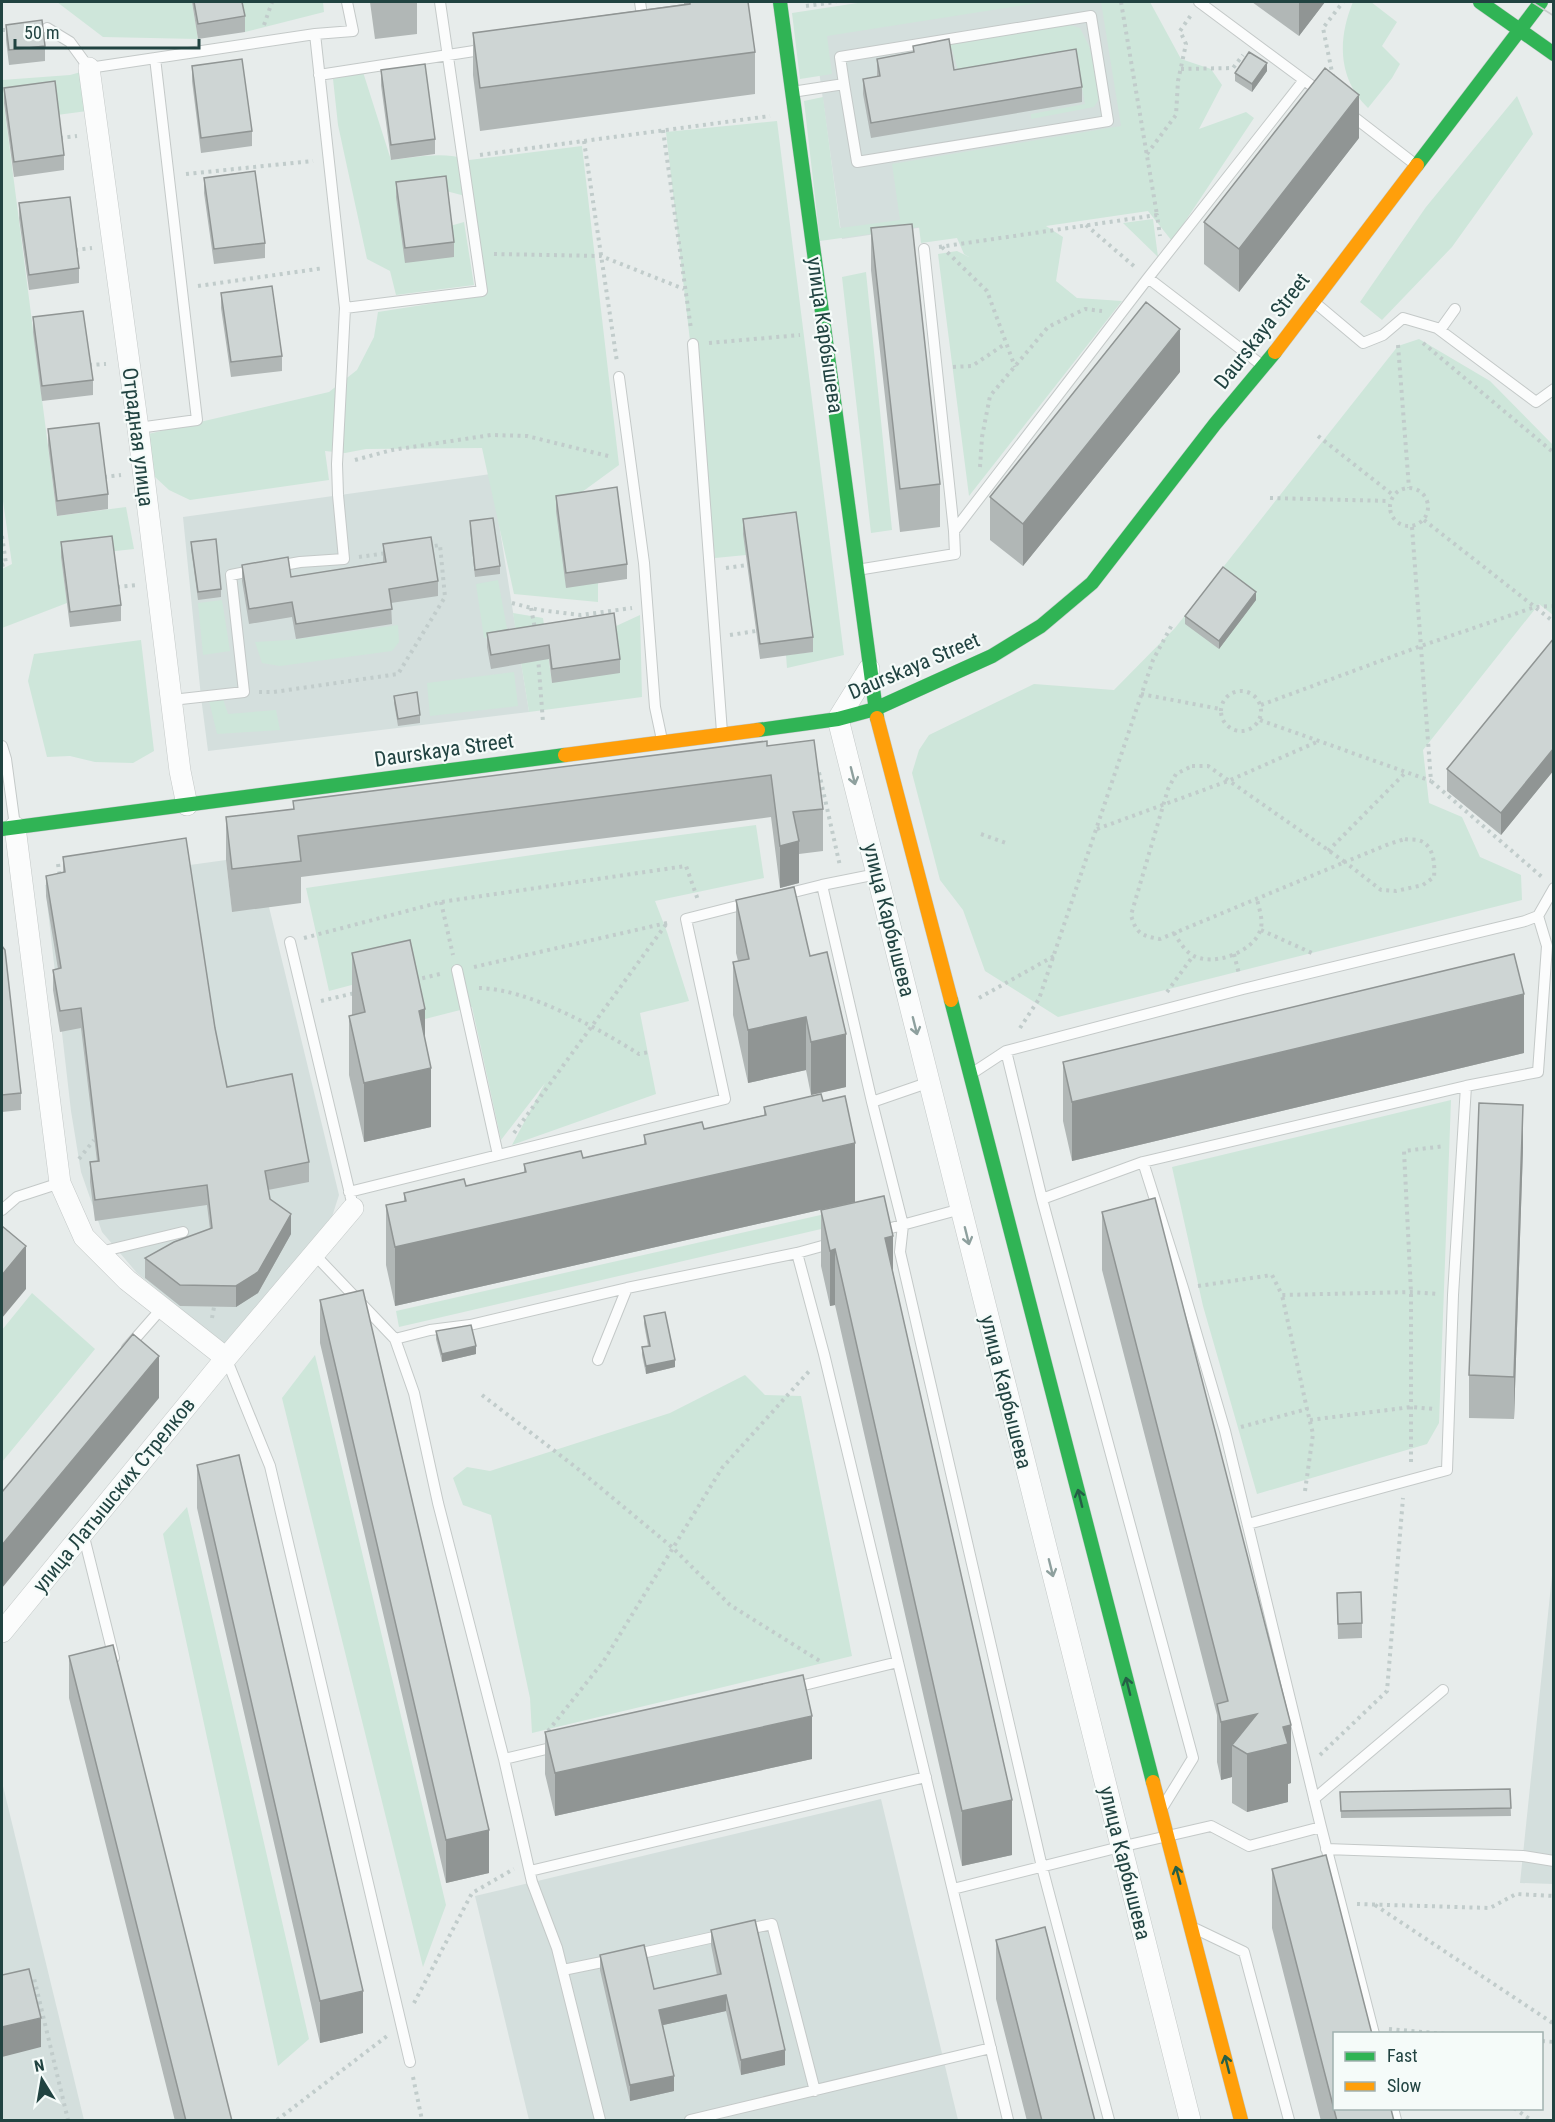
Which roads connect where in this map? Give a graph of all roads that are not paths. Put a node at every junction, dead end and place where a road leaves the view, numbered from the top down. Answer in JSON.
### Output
{"nodes":[{"id":1,"x":347,"y":2,"type":"edge"},
{"id":2,"x":440,"y":2,"type":"edge"},
{"id":3,"x":640,"y":2,"type":"edge"},
{"id":4,"x":780,"y":2,"type":"edge"},
{"id":5,"x":1199,"y":2,"type":"edge"},
{"id":6,"x":1480,"y":2,"type":"edge"},
{"id":7,"x":1540,"y":2,"type":"edge"},
{"id":8,"x":47,"y":28,"type":"road end"},
{"id":9,"x":632,"y":28,"type":"edge"},
{"id":10,"x":1518,"y":30,"type":"junction"},
{"id":11,"x":315,"y":34,"type":"junction"},
{"id":12,"x":493,"y":48,"type":"edge"},
{"id":13,"x":1554,"y":54,"type":"edge"},
{"id":14,"x":448,"y":56,"type":"junction"},
{"id":15,"x":155,"y":58,"type":"junction"},
{"id":16,"x":89,"y":68,"type":"junction"},
{"id":17,"x":319,"y":75,"type":"junction"},
{"id":18,"x":1304,"y":80,"type":"junction"},
{"id":19,"x":844,"y":84,"type":"junction"},
{"id":20,"x":792,"y":92,"type":"junction"},
{"id":21,"x":1416,"y":165,"type":"junction"},
{"id":22,"x":924,"y":249,"type":"road end"},
{"id":23,"x":1148,"y":278,"type":"junction"},
{"id":24,"x":1313,"y":301,"type":"junction"},
{"id":25,"x":345,"y":308,"type":"junction"},
{"id":26,"x":1455,"y":309,"type":"dead end"},
{"id":27,"x":1440,"y":330,"type":"junction"},
{"id":28,"x":693,"y":344,"type":"road end"},
{"id":29,"x":1263,"y":367,"type":"junction"},
{"id":30,"x":619,"y":377,"type":"road end"},
{"id":31,"x":1554,"y":389,"type":"edge"},
{"id":32,"x":138,"y":428,"type":"junction"},
{"id":33,"x":954,"y":531,"type":"junction"},
{"id":34,"x":857,"y":570,"type":"junction"},
{"id":35,"x":869,"y":669,"type":"junction"},
{"id":36,"x":172,"y":700,"type":"junction"},
{"id":37,"x":875,"y":709,"type":"junction"},
{"id":38,"x":838,"y":719,"type":"junction"},
{"id":39,"x":723,"y":735,"type":"junction"},
{"id":40,"x":662,"y":743,"type":"junction"},
{"id":41,"x":2,"y":746,"type":"edge"},
{"id":42,"x":187,"y":805,"type":"junction"},
{"id":43,"x":8,"y":828,"type":"edge"},
{"id":44,"x":877,"y":874,"type":"junction"},
{"id":45,"x":822,"y":885,"type":"junction"},
{"id":46,"x":1554,"y":888,"type":"edge"},
{"id":47,"x":1538,"y":916,"type":"junction"},
{"id":48,"x":290,"y":942,"type":"road end"},
{"id":49,"x":457,"y":970,"type":"road end"},
{"id":50,"x":1006,"y":1051,"type":"junction"},
{"id":51,"x":971,"y":1074,"type":"junction"},
{"id":52,"x":930,"y":1082,"type":"junction"},
{"id":53,"x":1466,"y":1086,"type":"junction"},
{"id":54,"x":872,"y":1102,"type":"junction"},
{"id":55,"x":498,"y":1155,"type":"junction"},
{"id":56,"x":1143,"y":1162,"type":"junction"},
{"id":57,"x":60,"y":1183,"type":"junction"},
{"id":58,"x":17,"y":1197,"type":"junction"},
{"id":59,"x":1042,"y":1199,"type":"junction"},
{"id":60,"x":2,"y":1200,"type":"edge"},
{"id":61,"x":351,"y":1200,"type":"junction"},
{"id":62,"x":961,"y":1209,"type":"junction"},
{"id":63,"x":2,"y":1210,"type":"edge"},
{"id":64,"x":903,"y":1225,"type":"junction"},
{"id":65,"x":183,"y":1232,"type":"dead end"},
{"id":66,"x":871,"y":1233,"type":"edge"},
{"id":67,"x":840,"y":1242,"type":"edge"},
{"id":68,"x":100,"y":1252,"type":"junction"},
{"id":69,"x":797,"y":1252,"type":"junction"},
{"id":70,"x":314,"y":1254,"type":"junction"},
{"id":71,"x":627,"y":1288,"type":"junction"},
{"id":72,"x":162,"y":1308,"type":"junction"},
{"id":73,"x":395,"y":1339,"type":"junction"},
{"id":74,"x":226,"y":1358,"type":"junction"},
{"id":75,"x":598,"y":1360,"type":"dead end"},
{"id":76,"x":116,"y":1361,"type":"edge"},
{"id":77,"x":1248,"y":1524,"type":"junction"},
{"id":78,"x":83,"y":1533,"type":"junction"},
{"id":79,"x":2,"y":1632,"type":"edge"},
{"id":80,"x":898,"y":1662,"type":"junction"},
{"id":81,"x":118,"y":1671,"type":"edge"},
{"id":82,"x":786,"y":1690,"type":"edge"},
{"id":83,"x":1443,"y":1690,"type":"dead end"},
{"id":84,"x":566,"y":1744,"type":"edge"},
{"id":85,"x":504,"y":1760,"type":"junction"},
{"id":86,"x":926,"y":1777,"type":"junction"},
{"id":87,"x":1314,"y":1799,"type":"junction"},
{"id":88,"x":1160,"y":1811,"type":"junction"},
{"id":89,"x":1321,"y":1827,"type":"junction"},
{"id":90,"x":1167,"y":1835,"type":"junction"},
{"id":91,"x":1120,"y":1846,"type":"junction"},
{"id":92,"x":1326,"y":1849,"type":"junction"},
{"id":93,"x":1554,"y":1861,"type":"edge"},
{"id":94,"x":1042,"y":1866,"type":"junction"},
{"id":95,"x":530,"y":1871,"type":"junction"},
{"id":96,"x":952,"y":1889,"type":"junction"},
{"id":97,"x":1191,"y":1926,"type":"junction"},
{"id":98,"x":563,"y":1970,"type":"junction"},
{"id":99,"x":1373,"y":2031,"type":"edge"},
{"id":100,"x":991,"y":2048,"type":"junction"},
{"id":101,"x":410,"y":2062,"type":"road end"},
{"id":102,"x":815,"y":2091,"type":"junction"},
{"id":103,"x":600,"y":2121,"type":"edge"},
{"id":104,"x":690,"y":2121,"type":"edge"},
{"id":105,"x":1008,"y":2121,"type":"edge"},
{"id":106,"x":1109,"y":2121,"type":"edge"},
{"id":107,"x":1190,"y":2121,"type":"edge"},
{"id":108,"x":1241,"y":2121,"type":"edge"},
{"id":109,"x":1289,"y":2121,"type":"edge"}],
"edges":[{"from":1,"to":11,"type":"lane"},
{"from":2,"to":14,"type":"lane"},
{"from":3,"to":9,"type":"lane"},
{"from":4,"to":20,"type":"street","name":"улица Карбышева"},
{"from":5,"to":18,"type":"lane"},
{"from":6,"to":10,"type":"street"},
{"from":7,"to":10,"type":"street","name":"Daurskaya Street"},
{"from":8,"to":16,"type":"lane"},
{"from":10,"to":13,"type":"street"},
{"from":10,"to":21,"type":"street","name":"Daurskaya Street"},
{"from":11,"to":15,"type":"lane"},
{"from":11,"to":17,"type":"lane"},
{"from":12,"to":14,"type":"lane"},
{"from":14,"to":17,"type":"lane"},
{"from":14,"to":25,"type":"lane"},
{"from":15,"to":16,"type":"lane"},
{"from":15,"to":32,"type":"lane"},
{"from":16,"to":32,"type":"street","name":"Отрадная улица"},
{"from":17,"to":25,"type":"lane"},
{"from":18,"to":21,"type":"lane"},
{"from":18,"to":23,"type":"lane"},
{"from":19,"to":19,"type":"lane"},
{"from":19,"to":20,"type":"lane"},
{"from":20,"to":34,"type":"street","name":"улица Карбышева"},
{"from":21,"to":24,"type":"street","name":"Daurskaya Street"},
{"from":22,"to":33,"type":"lane"},
{"from":23,"to":29,"type":"lane"},
{"from":23,"to":33,"type":"lane"},
{"from":24,"to":27,"type":"lane"},
{"from":24,"to":29,"type":"street","name":"Daurskaya Street"},
{"from":25,"to":36,"type":"lane"},
{"from":26,"to":27,"type":"lane"},
{"from":27,"to":31,"type":"lane"},
{"from":28,"to":39,"type":"lane"},
{"from":29,"to":37,"type":"street","name":"Daurskaya Street"},
{"from":30,"to":40,"type":"lane"},
{"from":32,"to":36,"type":"street","name":"Отрадная улица"},
{"from":33,"to":34,"type":"lane"},
{"from":34,"to":35,"type":"street","name":"улица Карбышева"},
{"from":35,"to":37,"type":"street","name":"улица Карбышева"},
{"from":35,"to":38,"type":"street"},
{"from":36,"to":42,"type":"street","name":"Отрадная улица"},
{"from":37,"to":38,"type":"street","name":"Daurskaya Street"},
{"from":37,"to":51,"type":"street","name":"улица Карбышева"},
{"from":38,"to":39,"type":"street","name":"Daurskaya Street"},
{"from":38,"to":44,"type":"street","name":"улица Карбышева","one_way":true},
{"from":39,"to":40,"type":"street","name":"Daurskaya Street"},
{"from":40,"to":42,"type":"street","name":"Daurskaya Street"},
{"from":41,"to":43,"type":"lane"},
{"from":42,"to":43,"type":"street","name":"Daurskaya Street"},
{"from":43,"to":57,"type":"street"},
{"from":44,"to":45,"type":"lane"},
{"from":44,"to":52,"type":"street","name":"улица Карбышева","one_way":true},
{"from":45,"to":54,"type":"lane"},
{"from":45,"to":55,"type":"lane"},
{"from":46,"to":47,"type":"lane"},
{"from":47,"to":50,"type":"lane"},
{"from":47,"to":53,"type":"lane"},
{"from":48,"to":61,"type":"lane"},
{"from":49,"to":55,"type":"lane"},
{"from":50,"to":51,"type":"lane"},
{"from":50,"to":59,"type":"lane"},
{"from":88,"to":51,"type":"street","name":"улица Карбышева","one_way":true},
{"from":52,"to":54,"type":"lane"},
{"from":52,"to":62,"type":"street","name":"улица Карбышева"},
{"from":53,"to":56,"type":"lane"},
{"from":53,"to":77,"type":"lane"},
{"from":54,"to":64,"type":"lane"},
{"from":55,"to":61,"type":"lane"},
{"from":56,"to":59,"type":"lane"},
{"from":56,"to":77,"type":"lane"},
{"from":57,"to":58,"type":"lane"},
{"from":57,"to":68,"type":"street"},
{"from":58,"to":60,"type":"lane"},
{"from":58,"to":63,"type":"lane"},
{"from":59,"to":88,"type":"lane"},
{"from":61,"to":70,"type":"street","name":"улица Латышских Стрелков"},
{"from":62,"to":64,"type":"lane"},
{"from":62,"to":91,"type":"street","name":"улица Карбышева","one_way":true},
{"from":64,"to":66,"type":"lane"},
{"from":64,"to":94,"type":"lane"},
{"from":65,"to":68,"type":"lane"},
{"from":67,"to":69,"type":"lane"},
{"from":68,"to":72,"type":"street"},
{"from":69,"to":71,"type":"lane"},
{"from":69,"to":80,"type":"lane"},
{"from":70,"to":73,"type":"lane"},
{"from":70,"to":74,"type":"street","name":"улица Латышских Стрелков"},
{"from":71,"to":73,"type":"lane"},
{"from":71,"to":75,"type":"lane"},
{"from":72,"to":74,"type":"street"},
{"from":72,"to":76,"type":"lane"},
{"from":73,"to":85,"type":"lane"},
{"from":74,"to":78,"type":"street","name":"улица Латышских Стрелков"},
{"from":74,"to":101,"type":"lane"},
{"from":77,"to":87,"type":"lane"},
{"from":78,"to":79,"type":"street","name":"улица Латышских Стрелков"},
{"from":78,"to":81,"type":"lane"},
{"from":80,"to":82,"type":"lane"},
{"from":80,"to":86,"type":"lane"},
{"from":83,"to":87,"type":"lane"},
{"from":84,"to":85,"type":"lane"},
{"from":85,"to":95,"type":"lane"},
{"from":86,"to":95,"type":"lane"},
{"from":86,"to":96,"type":"lane"},
{"from":87,"to":89,"type":"lane"},
{"from":88,"to":90,"type":"street","name":"улица Карбышева"},
{"from":89,"to":90,"type":"lane"},
{"from":89,"to":92,"type":"lane"},
{"from":90,"to":91,"type":"lane"},
{"from":97,"to":90,"type":"street","name":"улица Карбышева","one_way":true},
{"from":91,"to":94,"type":"lane"},
{"from":91,"to":107,"type":"street","name":"улица Карбышева"},
{"from":92,"to":93,"type":"lane"},
{"from":92,"to":99,"type":"lane"},
{"from":94,"to":96,"type":"lane"},
{"from":94,"to":106,"type":"lane"},
{"from":95,"to":98,"type":"lane"},
{"from":96,"to":100,"type":"lane"},
{"from":108,"to":97,"type":"street","name":"улица Карбышева","one_way":true},
{"from":97,"to":109,"type":"lane"},
{"from":98,"to":102,"type":"lane"},
{"from":98,"to":103,"type":"lane"},
{"from":100,"to":102,"type":"lane"},
{"from":100,"to":105,"type":"lane"},
{"from":102,"to":104,"type":"lane"}]}
